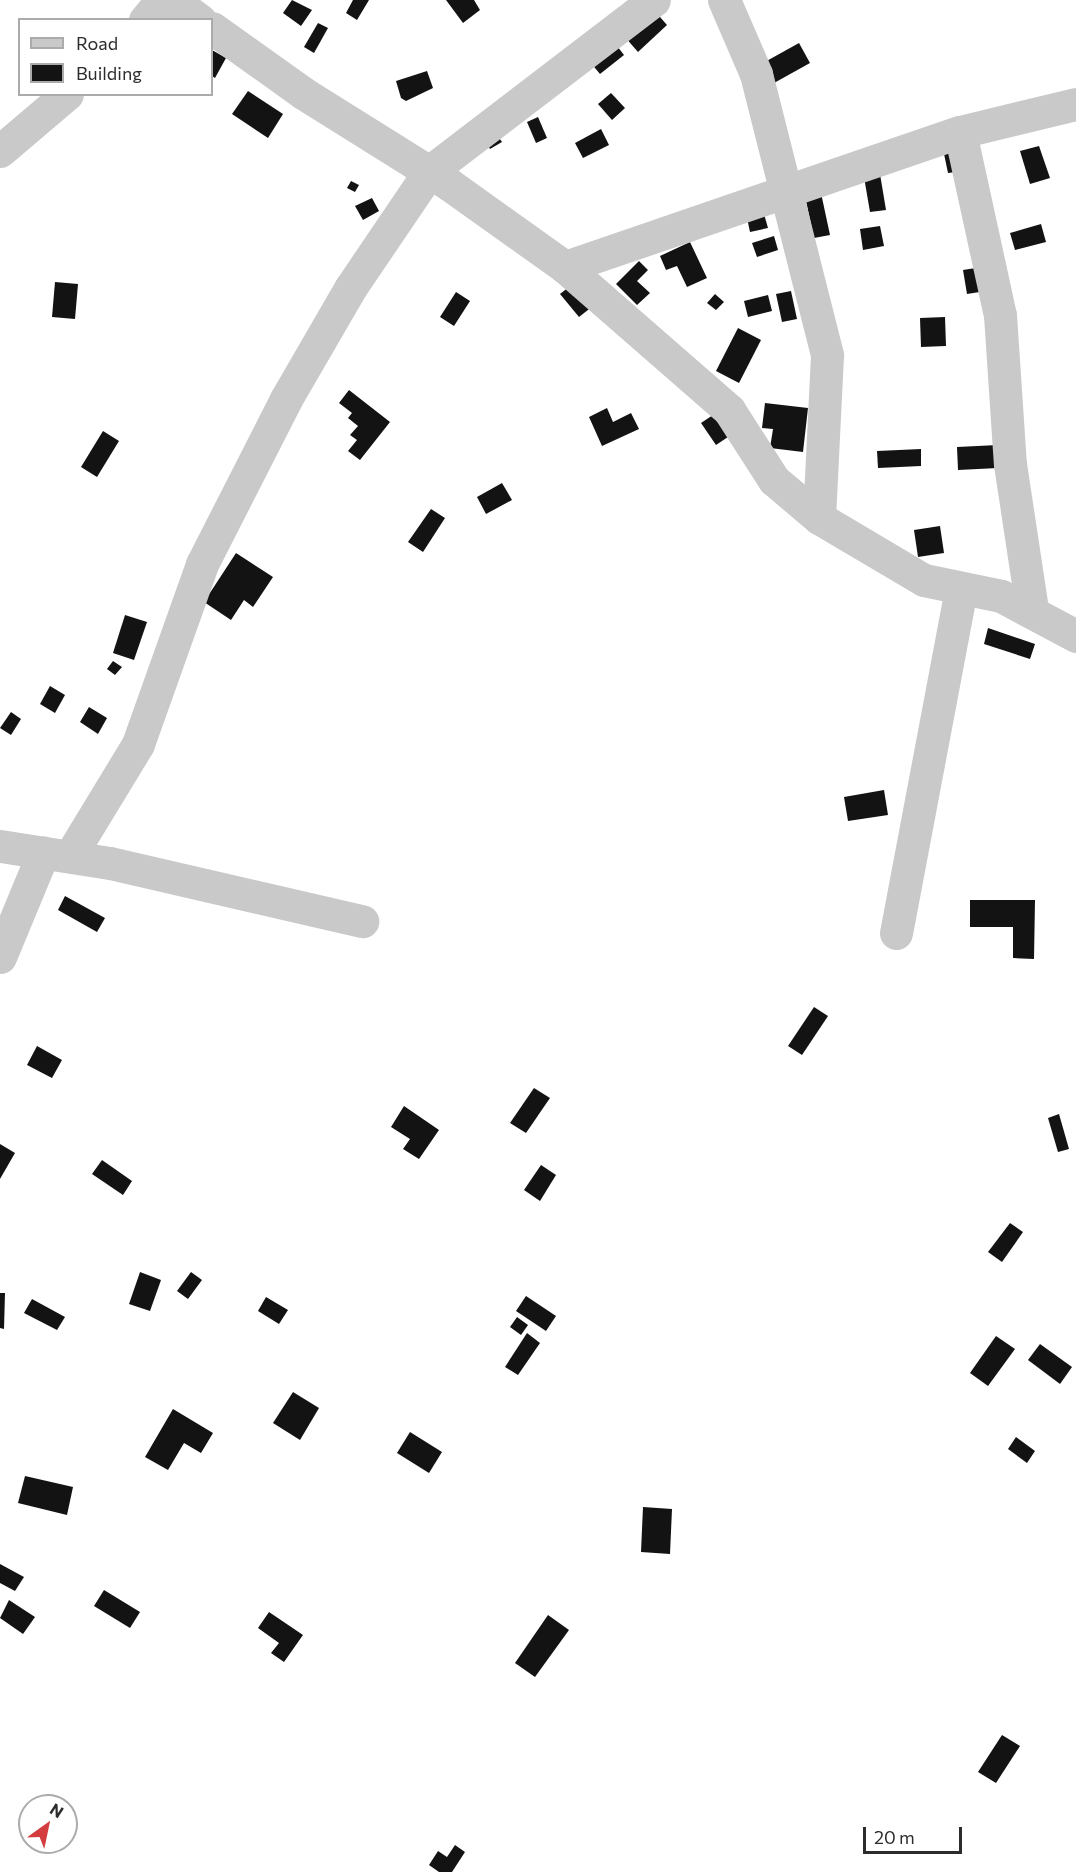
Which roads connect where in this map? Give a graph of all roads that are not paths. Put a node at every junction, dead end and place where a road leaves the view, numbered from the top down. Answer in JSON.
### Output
{"nodes":[{"id":1,"x":162,"y":0,"type":"edge"},
{"id":2,"x":172,"y":0,"type":"edge"},
{"id":3,"x":654,"y":0,"type":"edge"},
{"id":4,"x":724,"y":0,"type":"edge"},
{"id":5,"x":147,"y":18,"type":"edge"},
{"id":6,"x":197,"y":18,"type":"edge"},
{"id":7,"x":213,"y":29,"type":"edge"},
{"id":8,"x":65,"y":96,"type":"edge"},
{"id":9,"x":1076,"y":104,"type":"edge"},
{"id":10,"x":960,"y":132,"type":"junction"},
{"id":11,"x":0,"y":151,"type":"edge"},
{"id":12,"x":429,"y":172,"type":"junction"},
{"id":13,"x":785,"y":190,"type":"junction"},
{"id":14,"x":565,"y":267,"type":"junction"},
{"id":15,"x":819,"y":518,"type":"junction"},
{"id":16,"x":961,"y":588,"type":"junction"},
{"id":17,"x":1032,"y":610,"type":"junction"},
{"id":18,"x":1076,"y":636,"type":"edge"},
{"id":19,"x":0,"y":846,"type":"edge"},
{"id":20,"x":56,"y":855,"type":"junction"},
{"id":21,"x":362,"y":921,"type":"dead end"},
{"id":22,"x":896,"y":933,"type":"dead end"},
{"id":23,"x":0,"y":957,"type":"edge"}],
"edges":[{"from":1,"to":5,"type":"street"},
{"from":2,"to":6,"type":"street"},
{"from":3,"to":12,"type":"street"},
{"from":4,"to":13,"type":"street"},
{"from":7,"to":12,"type":"street"},
{"from":8,"to":11,"type":"street"},
{"from":9,"to":10,"type":"street"},
{"from":10,"to":13,"type":"street"},
{"from":10,"to":17,"type":"street"},
{"from":12,"to":14,"type":"street"},
{"from":12,"to":20,"type":"street"},
{"from":13,"to":14,"type":"street"},
{"from":13,"to":15,"type":"street"},
{"from":14,"to":15,"type":"street"},
{"from":15,"to":16,"type":"street"},
{"from":16,"to":17,"type":"street"},
{"from":16,"to":22,"type":"street"},
{"from":17,"to":18,"type":"street"},
{"from":19,"to":20,"type":"street"},
{"from":20,"to":21,"type":"street"},
{"from":20,"to":23,"type":"street"}]}
